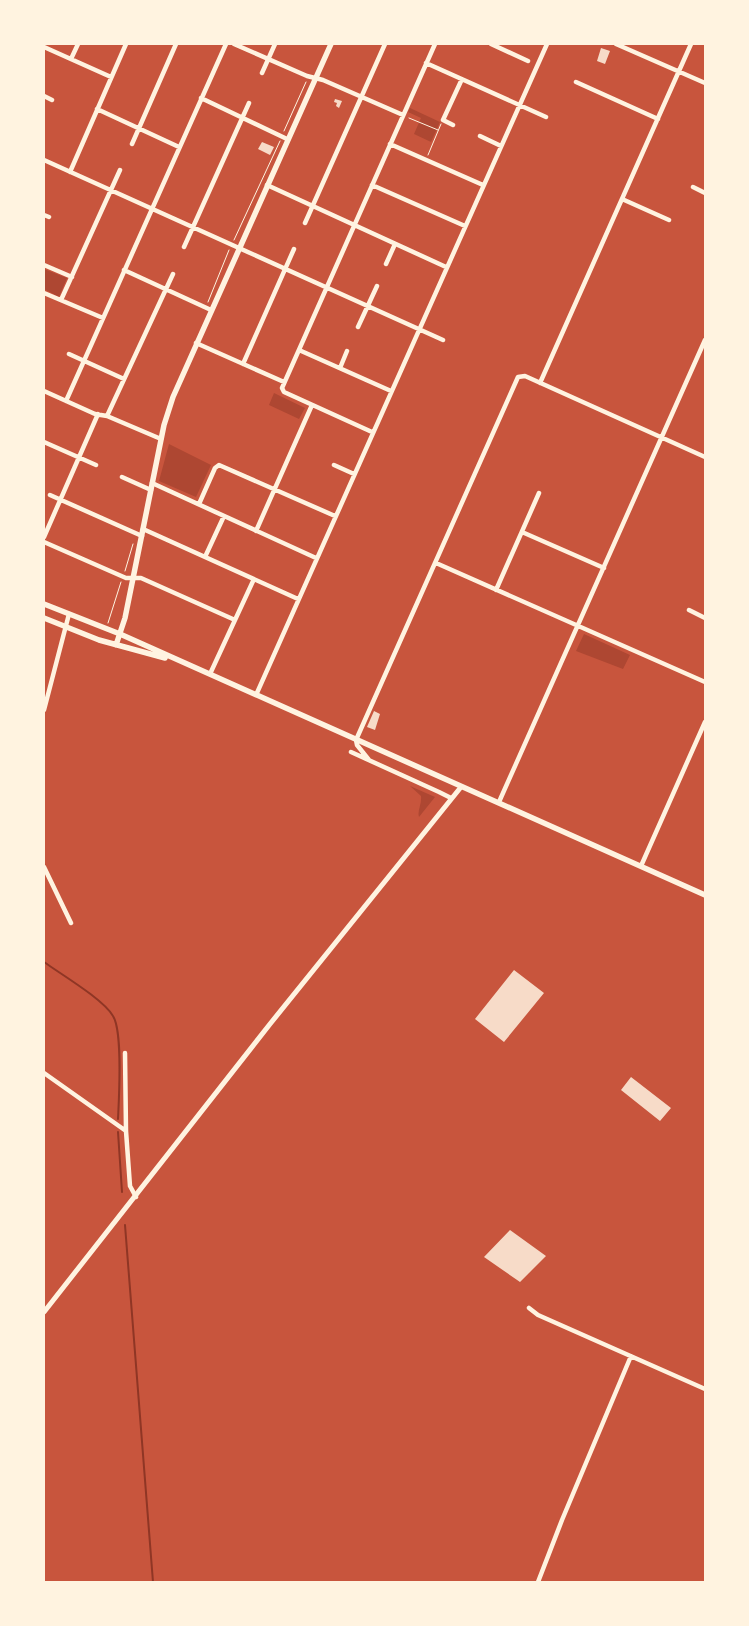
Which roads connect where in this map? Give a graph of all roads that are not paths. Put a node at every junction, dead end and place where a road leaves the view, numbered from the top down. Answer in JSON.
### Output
{"nodes":[{"id":1,"x":78,"y":44,"type":"edge"},
{"id":2,"x":126,"y":44,"type":"edge"},
{"id":3,"x":176,"y":44,"type":"edge"},
{"id":4,"x":226,"y":44,"type":"edge"},
{"id":5,"x":234,"y":44,"type":"edge"},
{"id":6,"x":275,"y":44,"type":"edge"},
{"id":7,"x":331,"y":44,"type":"edge"},
{"id":8,"x":385,"y":44,"type":"edge"},
{"id":9,"x":435,"y":44,"type":"edge"},
{"id":10,"x":491,"y":44,"type":"edge"},
{"id":11,"x":547,"y":44,"type":"edge"},
{"id":12,"x":616,"y":44,"type":"edge"},
{"id":13,"x":691,"y":44,"type":"edge"},
{"id":14,"x":44,"y":47,"type":"edge"},
{"id":15,"x":71,"y":59,"type":"junction"},
{"id":16,"x":268,"y":59,"type":"junction"},
{"id":17,"x":528,"y":61,"type":"dead end"},
{"id":18,"x":426,"y":63,"type":"junction"},
{"id":19,"x":679,"y":71,"type":"junction"},
{"id":20,"x":262,"y":73,"type":"dead end"},
{"id":21,"x":112,"y":77,"type":"junction"},
{"id":22,"x":315,"y":78,"type":"junction"},
{"id":23,"x":462,"y":79,"type":"junction"},
{"id":24,"x":576,"y":82,"type":"dead end"},
{"id":25,"x":705,"y":83,"type":"edge"},
{"id":26,"x":44,"y":96,"type":"edge"},
{"id":27,"x":361,"y":97,"type":"junction"},
{"id":28,"x":201,"y":98,"type":"junction"},
{"id":29,"x":52,"y":100,"type":"dead end"},
{"id":30,"x":249,"y":103,"type":"dead end"},
{"id":31,"x":519,"y":105,"type":"junction"},
{"id":32,"x":97,"y":109,"type":"junction"},
{"id":33,"x":403,"y":115,"type":"junction"},
{"id":34,"x":546,"y":117,"type":"dead end"},
{"id":35,"x":242,"y":118,"type":"junction"},
{"id":36,"x":658,"y":118,"type":"junction"},
{"id":37,"x":453,"y":125,"type":"dead end"},
{"id":38,"x":139,"y":128,"type":"junction"},
{"id":39,"x":480,"y":136,"type":"dead end"},
{"id":40,"x":287,"y":139,"type":"junction"},
{"id":41,"x":132,"y":144,"type":"dead end"},
{"id":42,"x":390,"y":144,"type":"junction"},
{"id":43,"x":501,"y":146,"type":"junction"},
{"id":44,"x":180,"y":147,"type":"junction"},
{"id":45,"x":44,"y":160,"type":"edge"},
{"id":46,"x":120,"y":170,"type":"dead end"},
{"id":47,"x":70,"y":172,"type":"junction"},
{"id":48,"x":267,"y":185,"type":"junction"},
{"id":49,"x":372,"y":185,"type":"junction"},
{"id":50,"x":483,"y":185,"type":"junction"},
{"id":51,"x":693,"y":187,"type":"dead end"},
{"id":52,"x":111,"y":190,"type":"junction"},
{"id":53,"x":705,"y":193,"type":"edge"},
{"id":54,"x":622,"y":199,"type":"junction"},
{"id":55,"x":312,"y":206,"type":"junction"},
{"id":56,"x":152,"y":209,"type":"junction"},
{"id":57,"x":669,"y":220,"type":"dead end"},
{"id":58,"x":305,"y":223,"type":"dead end"},
{"id":59,"x":354,"y":225,"type":"junction"},
{"id":60,"x":465,"y":226,"type":"junction"},
{"id":61,"x":193,"y":227,"type":"junction"},
{"id":62,"x":395,"y":244,"type":"junction"},
{"id":63,"x":184,"y":247,"type":"dead end"},
{"id":64,"x":239,"y":248,"type":"junction"},
{"id":65,"x":294,"y":249,"type":"dead end"},
{"id":66,"x":386,"y":264,"type":"dead end"},
{"id":67,"x":44,"y":265,"type":"edge"},
{"id":68,"x":446,"y":267,"type":"junction"},
{"id":69,"x":285,"y":269,"type":"junction"},
{"id":70,"x":124,"y":270,"type":"junction"},
{"id":71,"x":173,"y":274,"type":"dead end"},
{"id":72,"x":72,"y":277,"type":"junction"},
{"id":73,"x":376,"y":286,"type":"dead end"},
{"id":74,"x":326,"y":288,"type":"junction"},
{"id":75,"x":166,"y":289,"type":"junction"},
{"id":76,"x":44,"y":293,"type":"edge"},
{"id":77,"x":61,"y":300,"type":"junction"},
{"id":78,"x":368,"y":306,"type":"junction"},
{"id":79,"x":211,"y":310,"type":"junction"},
{"id":80,"x":102,"y":318,"type":"junction"},
{"id":81,"x":358,"y":327,"type":"dead end"},
{"id":82,"x":418,"y":329,"type":"junction"},
{"id":83,"x":443,"y":340,"type":"dead end"},
{"id":84,"x":705,"y":340,"type":"edge"},
{"id":85,"x":196,"y":343,"type":"junction"},
{"id":86,"x":299,"y":350,"type":"junction"},
{"id":87,"x":348,"y":351,"type":"dead end"},
{"id":88,"x":69,"y":354,"type":"dead end"},
{"id":89,"x":84,"y":361,"type":"junction"},
{"id":90,"x":243,"y":364,"type":"junction"},
{"id":91,"x":340,"y":368,"type":"junction"},
{"id":92,"x":124,"y":379,"type":"junction"},
{"id":93,"x":284,"y":382,"type":"junction"},
{"id":94,"x":540,"y":383,"type":"junction"},
{"id":95,"x":44,"y":391,"type":"edge"},
{"id":96,"x":391,"y":391,"type":"junction"},
{"id":97,"x":66,"y":401,"type":"junction"},
{"id":98,"x":312,"y":405,"type":"junction"},
{"id":99,"x":98,"y":414,"type":"junction"},
{"id":100,"x":107,"y":416,"type":"junction"},
{"id":101,"x":372,"y":432,"type":"junction"},
{"id":102,"x":662,"y":437,"type":"junction"},
{"id":103,"x":161,"y":439,"type":"junction"},
{"id":104,"x":44,"y":442,"type":"edge"},
{"id":105,"x":705,"y":456,"type":"edge"},
{"id":106,"x":80,"y":458,"type":"junction"},
{"id":107,"x":96,"y":465,"type":"dead end"},
{"id":108,"x":334,"y":465,"type":"dead end"},
{"id":109,"x":354,"y":474,"type":"junction"},
{"id":110,"x":122,"y":477,"type":"dead end"},
{"id":111,"x":152,"y":483,"type":"junction"},
{"id":112,"x":151,"y":490,"type":"junction"},
{"id":113,"x":274,"y":490,"type":"junction"},
{"id":114,"x":539,"y":493,"type":"dead end"},
{"id":115,"x":50,"y":495,"type":"dead end"},
{"id":116,"x":61,"y":500,"type":"junction"},
{"id":117,"x":199,"y":504,"type":"junction"},
{"id":118,"x":224,"y":516,"type":"junction"},
{"id":119,"x":335,"y":516,"type":"junction"},
{"id":120,"x":143,"y":529,"type":"junction"},
{"id":121,"x":256,"y":531,"type":"junction"},
{"id":122,"x":522,"y":532,"type":"junction"},
{"id":123,"x":142,"y":536,"type":"junction"},
{"id":124,"x":44,"y":537,"type":"edge"},
{"id":125,"x":44,"y":542,"type":"edge"},
{"id":126,"x":205,"y":557,"type":"junction"},
{"id":127,"x":316,"y":558,"type":"junction"},
{"id":128,"x":436,"y":563,"type":"junction"},
{"id":129,"x":604,"y":568,"type":"junction"},
{"id":130,"x":133,"y":578,"type":"junction"},
{"id":131,"x":254,"y":579,"type":"junction"},
{"id":132,"x":496,"y":590,"type":"junction"},
{"id":133,"x":298,"y":599,"type":"junction"},
{"id":134,"x":44,"y":604,"type":"edge"},
{"id":135,"x":689,"y":610,"type":"dead end"},
{"id":136,"x":69,"y":614,"type":"junction"},
{"id":137,"x":44,"y":618,"type":"edge"},
{"id":138,"x":705,"y":618,"type":"edge"},
{"id":139,"x":235,"y":620,"type":"junction"},
{"id":140,"x":578,"y":626,"type":"junction"},
{"id":141,"x":66,"y":628,"type":"junction"},
{"id":142,"x":120,"y":634,"type":"junction"},
{"id":143,"x":116,"y":646,"type":"junction"},
{"id":144,"x":180,"y":661,"type":"junction"},
{"id":145,"x":210,"y":674,"type":"junction"},
{"id":146,"x":705,"y":682,"type":"edge"},
{"id":147,"x":256,"y":695,"type":"junction"},
{"id":148,"x":44,"y":710,"type":"edge"},
{"id":149,"x":705,"y":722,"type":"edge"},
{"id":150,"x":356,"y":740,"type":"junction"},
{"id":151,"x":351,"y":752,"type":"dead end"},
{"id":152,"x":369,"y":760,"type":"junction"},
{"id":153,"x":461,"y":787,"type":"junction"},
{"id":154,"x":451,"y":798,"type":"junction"},
{"id":155,"x":499,"y":802,"type":"junction"},
{"id":156,"x":641,"y":866,"type":"junction"},
{"id":157,"x":44,"y":867,"type":"edge"},
{"id":158,"x":705,"y":895,"type":"edge"},
{"id":159,"x":71,"y":923,"type":"dead end"},
{"id":160,"x":125,"y":1053,"type":"dead end"},
{"id":161,"x":44,"y":1073,"type":"edge"},
{"id":162,"x":126,"y":1132,"type":"junction"},
{"id":163,"x":136,"y":1197,"type":"junction"},
{"id":164,"x":529,"y":1308,"type":"dead end"},
{"id":165,"x":44,"y":1312,"type":"edge"},
{"id":166,"x":631,"y":1356,"type":"junction"},
{"id":167,"x":705,"y":1389,"type":"edge"},
{"id":168,"x":538,"y":1582,"type":"edge"}],
"edges":[{"from":1,"to":15,"type":"street"},
{"from":2,"to":21,"type":"street"},
{"from":3,"to":38,"type":"street"},
{"from":4,"to":28,"type":"street"},
{"from":5,"to":16,"type":"street"},
{"from":6,"to":16,"type":"street"},
{"from":7,"to":22,"type":"main road"},
{"from":8,"to":27,"type":"street"},
{"from":9,"to":18,"type":"street"},
{"from":10,"to":17,"type":"street"},
{"from":11,"to":31,"type":"street"},
{"from":12,"to":19,"type":"street"},
{"from":13,"to":19,"type":"street"},
{"from":14,"to":15,"type":"street"},
{"from":15,"to":21,"type":"street"},
{"from":16,"to":20,"type":"street"},
{"from":16,"to":22,"type":"street"},
{"from":18,"to":23,"type":"street"},
{"from":18,"to":33,"type":"street"},
{"from":19,"to":25,"type":"street"},
{"from":19,"to":36,"type":"street"},
{"from":21,"to":32,"type":"street"},
{"from":22,"to":27,"type":"street"},
{"from":22,"to":40,"type":"main road"},
{"from":23,"to":31,"type":"street"},
{"from":23,"to":37,"type":"street"},
{"from":24,"to":36,"type":"street"},
{"from":26,"to":29,"type":"street"},
{"from":27,"to":33,"type":"street"},
{"from":27,"to":55,"type":"street"},
{"from":28,"to":35,"type":"street"},
{"from":28,"to":44,"type":"street"},
{"from":30,"to":35,"type":"street"},
{"from":31,"to":34,"type":"street"},
{"from":31,"to":43,"type":"street"},
{"from":32,"to":38,"type":"street"},
{"from":32,"to":47,"type":"street"},
{"from":33,"to":42,"type":"street"},
{"from":35,"to":40,"type":"street"},
{"from":35,"to":61,"type":"street"},
{"from":36,"to":54,"type":"street"},
{"from":38,"to":41,"type":"street"},
{"from":38,"to":44,"type":"street"},
{"from":39,"to":43,"type":"street"},
{"from":40,"to":48,"type":"main road"},
{"from":42,"to":49,"type":"street"},
{"from":42,"to":50,"type":"street"},
{"from":43,"to":50,"type":"street"},
{"from":44,"to":56,"type":"street"},
{"from":45,"to":47,"type":"street"},
{"from":46,"to":52,"type":"street"},
{"from":47,"to":52,"type":"street"},
{"from":48,"to":55,"type":"street"},
{"from":48,"to":64,"type":"main road"},
{"from":49,"to":59,"type":"street"},
{"from":49,"to":60,"type":"street"},
{"from":50,"to":60,"type":"street"},
{"from":51,"to":53,"type":"street"},
{"from":52,"to":56,"type":"street"},
{"from":52,"to":72,"type":"street"},
{"from":54,"to":57,"type":"street"},
{"from":54,"to":94,"type":"street"},
{"from":55,"to":58,"type":"street"},
{"from":55,"to":59,"type":"street"},
{"from":56,"to":61,"type":"street"},
{"from":56,"to":70,"type":"street"},
{"from":59,"to":62,"type":"street"},
{"from":59,"to":74,"type":"street"},
{"from":60,"to":68,"type":"street"},
{"from":61,"to":63,"type":"street"},
{"from":61,"to":64,"type":"street"},
{"from":62,"to":66,"type":"street"},
{"from":62,"to":68,"type":"street"},
{"from":64,"to":69,"type":"street"},
{"from":64,"to":79,"type":"main road"},
{"from":65,"to":69,"type":"street"},
{"from":67,"to":72,"type":"street"},
{"from":68,"to":82,"type":"street"},
{"from":69,"to":74,"type":"street"},
{"from":69,"to":90,"type":"street"},
{"from":70,"to":75,"type":"street"},
{"from":70,"to":80,"type":"street"},
{"from":71,"to":75,"type":"street"},
{"from":72,"to":77,"type":"street"},
{"from":73,"to":78,"type":"street"},
{"from":74,"to":78,"type":"street"},
{"from":74,"to":86,"type":"street"},
{"from":75,"to":79,"type":"street"},
{"from":75,"to":92,"type":"street"},
{"from":76,"to":77,"type":"street"},
{"from":77,"to":80,"type":"street"},
{"from":78,"to":81,"type":"street"},
{"from":78,"to":82,"type":"street"},
{"from":79,"to":85,"type":"main road"},
{"from":80,"to":89,"type":"street"},
{"from":82,"to":83,"type":"street"},
{"from":82,"to":96,"type":"street"},
{"from":84,"to":102,"type":"street"},
{"from":85,"to":90,"type":"street"},
{"from":85,"to":103,"type":"main road"},
{"from":86,"to":91,"type":"street"},
{"from":86,"to":93,"type":"street"},
{"from":87,"to":91,"type":"street"},
{"from":88,"to":89,"type":"street"},
{"from":89,"to":92,"type":"street"},
{"from":89,"to":97,"type":"street"},
{"from":90,"to":93,"type":"street"},
{"from":91,"to":96,"type":"street"},
{"from":92,"to":100,"type":"street"},
{"from":93,"to":98,"type":"street"},
{"from":94,"to":102,"type":"street"},
{"from":94,"to":128,"type":"street"},
{"from":95,"to":97,"type":"street"},
{"from":96,"to":101,"type":"street"},
{"from":97,"to":99,"type":"street"},
{"from":98,"to":101,"type":"street"},
{"from":98,"to":113,"type":"street"},
{"from":99,"to":100,"type":"street"},
{"from":99,"to":106,"type":"street"},
{"from":100,"to":103,"type":"street"},
{"from":101,"to":109,"type":"street"},
{"from":102,"to":105,"type":"street"},
{"from":102,"to":129,"type":"street"},
{"from":103,"to":111,"type":"main road"},
{"from":104,"to":106,"type":"street"},
{"from":106,"to":107,"type":"street"},
{"from":106,"to":116,"type":"street"},
{"from":108,"to":109,"type":"street"},
{"from":109,"to":119,"type":"street"},
{"from":110,"to":112,"type":"street"},
{"from":111,"to":112,"type":"main road"},
{"from":111,"to":117,"type":"street"},
{"from":112,"to":120,"type":"main road"},
{"from":113,"to":117,"type":"street"},
{"from":113,"to":119,"type":"street"},
{"from":113,"to":121,"type":"street"},
{"from":114,"to":122,"type":"street"},
{"from":115,"to":116,"type":"street"},
{"from":116,"to":123,"type":"street"},
{"from":116,"to":124,"type":"street"},
{"from":117,"to":118,"type":"street"},
{"from":118,"to":121,"type":"street"},
{"from":118,"to":126,"type":"street"},
{"from":119,"to":127,"type":"street"},
{"from":120,"to":123,"type":"main road"},
{"from":120,"to":126,"type":"street"},
{"from":121,"to":127,"type":"street"},
{"from":122,"to":129,"type":"street"},
{"from":122,"to":132,"type":"street"},
{"from":123,"to":130,"type":"main road"},
{"from":125,"to":130,"type":"street"},
{"from":126,"to":131,"type":"street"},
{"from":127,"to":133,"type":"street"},
{"from":128,"to":132,"type":"street"},
{"from":128,"to":150,"type":"street"},
{"from":129,"to":140,"type":"street"},
{"from":130,"to":139,"type":"street"},
{"from":130,"to":142,"type":"main road"},
{"from":131,"to":133,"type":"street"},
{"from":131,"to":139,"type":"street"},
{"from":132,"to":140,"type":"street"},
{"from":133,"to":147,"type":"street"},
{"from":134,"to":136,"type":"main road"},
{"from":135,"to":138,"type":"street"},
{"from":136,"to":141,"type":"street"},
{"from":136,"to":142,"type":"main road"},
{"from":137,"to":141,"type":"main road"},
{"from":139,"to":145,"type":"street"},
{"from":140,"to":146,"type":"street"},
{"from":140,"to":155,"type":"street"},
{"from":141,"to":143,"type":"main road"},
{"from":141,"to":148,"type":"street"},
{"from":142,"to":143,"type":"main road"},
{"from":142,"to":144,"type":"main road"},
{"from":143,"to":144,"type":"main road"},
{"from":144,"to":145,"type":"main road"},
{"from":145,"to":147,"type":"main road"},
{"from":147,"to":150,"type":"main road"},
{"from":149,"to":156,"type":"street"},
{"from":150,"to":152,"type":"street"},
{"from":150,"to":153,"type":"main road"},
{"from":151,"to":152,"type":"street"},
{"from":152,"to":154,"type":"street"},
{"from":153,"to":154,"type":"street"},
{"from":153,"to":155,"type":"main road"},
{"from":154,"to":163,"type":"street"},
{"from":155,"to":156,"type":"main road"},
{"from":156,"to":158,"type":"main road"},
{"from":157,"to":159,"type":"street"},
{"from":160,"to":162,"type":"street"},
{"from":161,"to":162,"type":"street"},
{"from":162,"to":163,"type":"street"},
{"from":163,"to":165,"type":"street"},
{"from":164,"to":166,"type":"street"},
{"from":166,"to":167,"type":"street"},
{"from":166,"to":168,"type":"street"}]}
